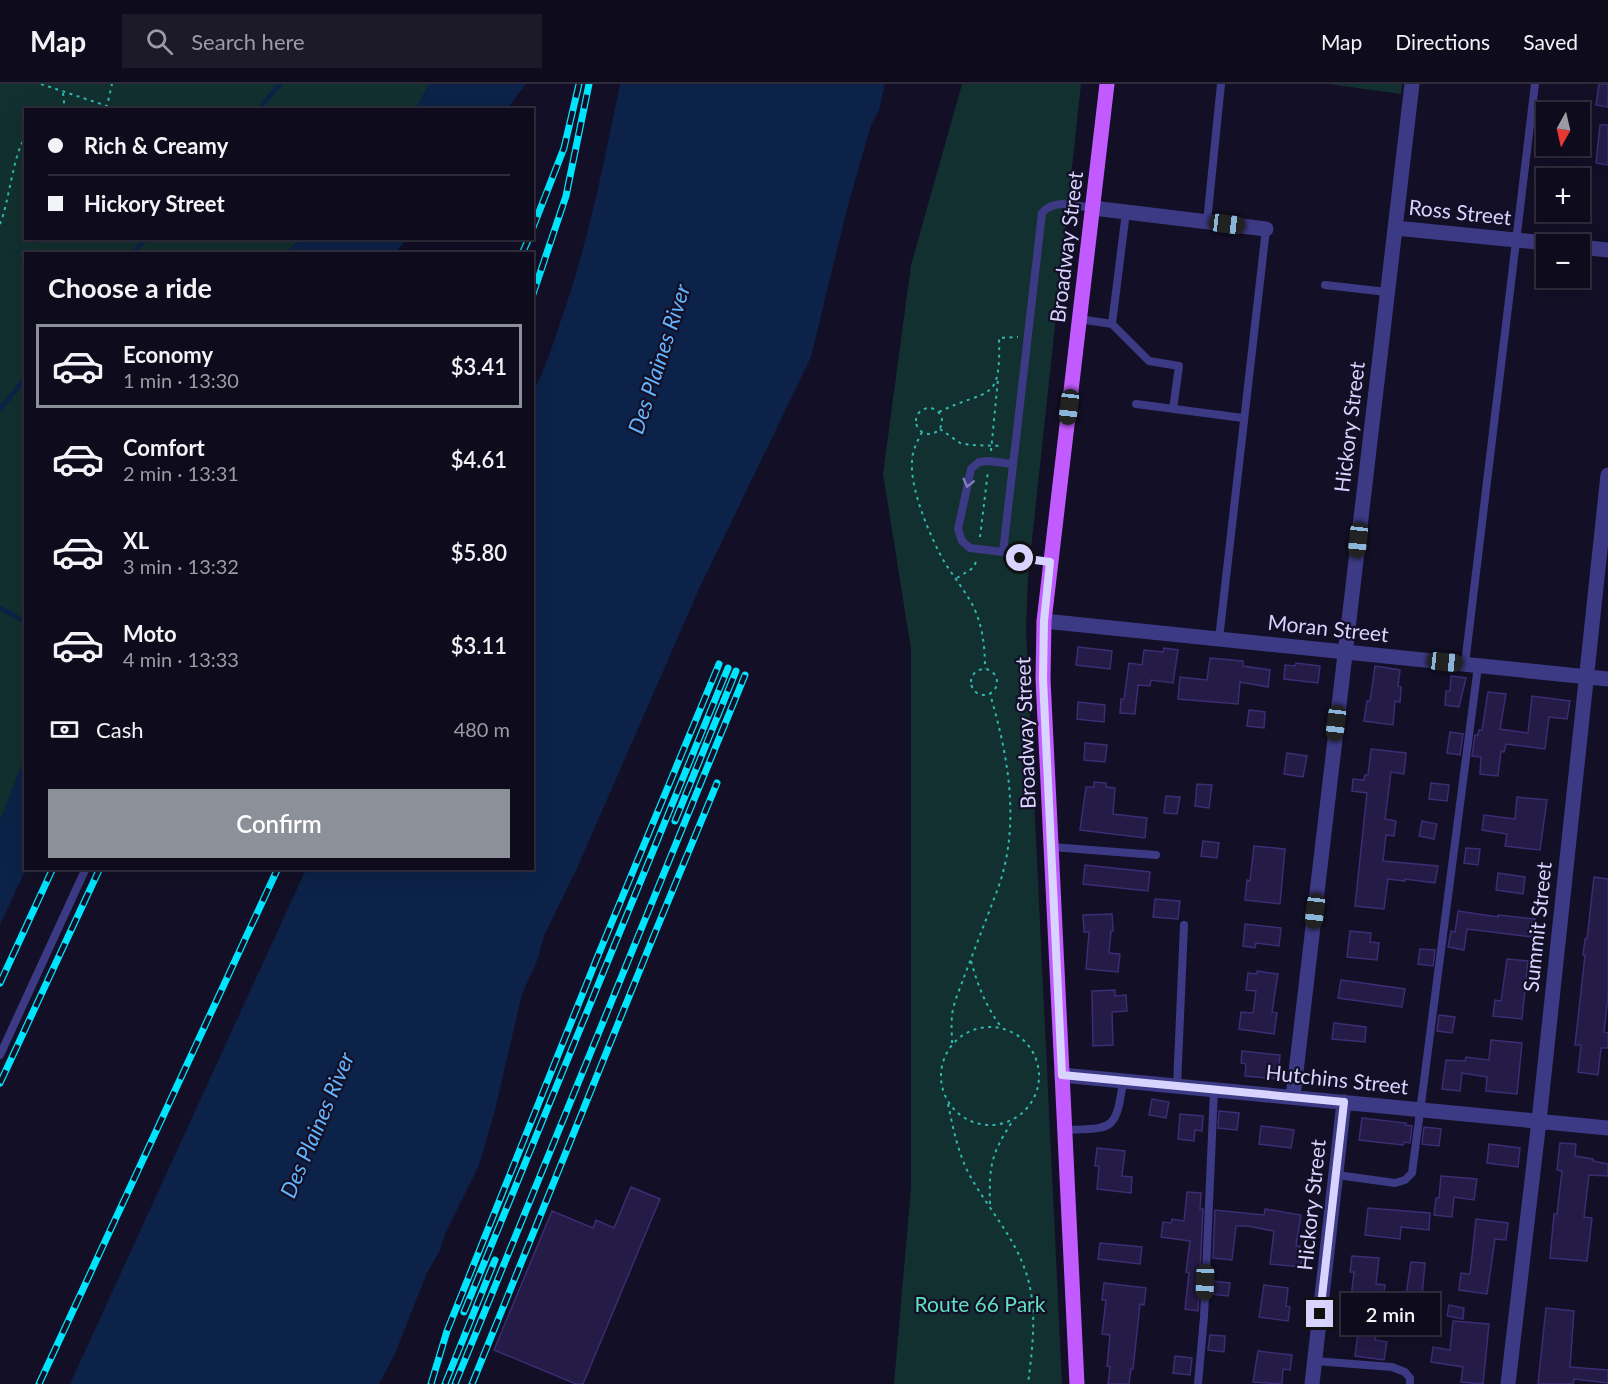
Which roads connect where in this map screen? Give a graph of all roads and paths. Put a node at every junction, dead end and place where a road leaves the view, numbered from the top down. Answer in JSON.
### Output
{"nodes":[{"id":1,"x":41,"y":84,"type":"edge"},
{"id":2,"x":112,"y":84,"type":"edge"},
{"id":3,"x":1107,"y":84,"type":"edge"},
{"id":4,"x":1221,"y":84,"type":"edge"},
{"id":5,"x":1412,"y":84,"type":"edge"},
{"id":6,"x":1535,"y":84,"type":"edge"},
{"id":7,"x":63,"y":93,"type":"junction"},
{"id":8,"x":63,"y":108,"type":"edge"},
{"id":9,"x":24,"y":140,"type":"edge"},
{"id":10,"x":1093,"y":208,"type":"junction"},
{"id":11,"x":1126,"y":212,"type":"junction"},
{"id":12,"x":1207,"y":222,"type":"junction"},
{"id":13,"x":0,"y":224,"type":"edge"},
{"id":14,"x":1395,"y":228,"type":"junction"},
{"id":15,"x":1266,"y":229,"type":"joint"},
{"id":16,"x":1516,"y":240,"type":"junction"},
{"id":17,"x":1536,"y":242,"type":"edge"},
{"id":18,"x":1590,"y":248,"type":"edge"},
{"id":19,"x":1608,"y":250,"type":"edge"},
{"id":20,"x":1325,"y":285,"type":"dead end"},
{"id":21,"x":1387,"y":292,"type":"junction"},
{"id":22,"x":1080,"y":319,"type":"junction"},
{"id":23,"x":1112,"y":324,"type":"junction"},
{"id":24,"x":1026,"y":338,"type":"junction"},
{"id":25,"x":998,"y":379,"type":"junction"},
{"id":26,"x":1136,"y":404,"type":"dead end"},
{"id":27,"x":1173,"y":409,"type":"junction"},
{"id":28,"x":939,"y":412,"type":"junction"},
{"id":29,"x":1243,"y":418,"type":"junction"},
{"id":30,"x":940,"y":429,"type":"junction"},
{"id":31,"x":921,"y":432,"type":"junction"},
{"id":32,"x":991,"y":445,"type":"junction"},
{"id":33,"x":1015,"y":448,"type":"junction"},
{"id":34,"x":989,"y":461,"type":"junction"},
{"id":35,"x":1013,"y":464,"type":"junction"},
{"id":36,"x":1608,"y":475,"type":"edge"},
{"id":37,"x":978,"y":550,"type":"junction"},
{"id":38,"x":1003,"y":552,"type":"junction"},
{"id":39,"x":1050,"y":562,"type":"junction"},
{"id":40,"x":957,"y":579,"type":"junction"},
{"id":41,"x":1044,"y":621,"type":"junction"},
{"id":42,"x":1218,"y":639,"type":"junction"},
{"id":43,"x":1345,"y":652,"type":"junction"},
{"id":44,"x":1471,"y":665,"type":"junction"},
{"id":45,"x":985,"y":669,"type":"junction"},
{"id":46,"x":1585,"y":677,"type":"junction"},
{"id":47,"x":1608,"y":679,"type":"edge"},
{"id":48,"x":990,"y":694,"type":"junction"},
{"id":49,"x":1052,"y":847,"type":"junction"},
{"id":50,"x":1156,"y":855,"type":"dead end"},
{"id":51,"x":85,"y":870,"type":"edge"},
{"id":52,"x":1184,"y":925,"type":"dead end"},
{"id":53,"x":970,"y":960,"type":"junction"},
{"id":54,"x":1002,"y":1028,"type":"junction"},
{"id":55,"x":952,"y":1043,"type":"junction"},
{"id":56,"x":0,"y":1055,"type":"edge"},
{"id":57,"x":1062,"y":1075,"type":"junction"},
{"id":58,"x":1123,"y":1081,"type":"junction"},
{"id":59,"x":1177,"y":1086,"type":"junction"},
{"id":60,"x":1214,"y":1090,"type":"junction"},
{"id":61,"x":1293,"y":1097,"type":"junction"},
{"id":62,"x":947,"y":1102,"type":"junction"},
{"id":63,"x":1344,"y":1102,"type":"junction"},
{"id":64,"x":1421,"y":1109,"type":"junction"},
{"id":65,"x":1013,"y":1120,"type":"junction"},
{"id":66,"x":1539,"y":1121,"type":"junction"},
{"id":67,"x":1608,"y":1128,"type":"edge"},
{"id":68,"x":1065,"y":1130,"type":"junction"},
{"id":69,"x":1337,"y":1175,"type":"junction"},
{"id":70,"x":990,"y":1207,"type":"junction"},
{"id":71,"x":1315,"y":1361,"type":"junction"},
{"id":72,"x":1028,"y":1384,"type":"edge"},
{"id":73,"x":1077,"y":1384,"type":"edge"},
{"id":74,"x":1198,"y":1384,"type":"edge"},
{"id":75,"x":1312,"y":1384,"type":"edge"},
{"id":76,"x":1410,"y":1384,"type":"edge"},
{"id":77,"x":1508,"y":1384,"type":"edge"}],
"edges":[{"from":1,"to":7,"type":"path"},
{"from":2,"to":7,"type":"path"},
{"from":3,"to":10,"type":"main road","name":"Broadway Street"},
{"from":4,"to":12,"type":"lane"},
{"from":5,"to":14,"type":"street","name":"Hickory Street"},
{"from":6,"to":16,"type":"lane"},
{"from":7,"to":8,"type":"path"},
{"from":9,"to":13,"type":"path"},
{"from":10,"to":11,"type":"street"},
{"from":10,"to":22,"type":"main road","name":"Broadway Street"},
{"from":10,"to":24,"type":"lane"},
{"from":11,"to":12,"type":"street"},
{"from":11,"to":23,"type":"lane"},
{"from":12,"to":15,"type":"street"},
{"from":14,"to":16,"type":"street","name":"Ross Street"},
{"from":14,"to":21,"type":"street","name":"Hickory Street"},
{"from":15,"to":29,"type":"lane"},
{"from":16,"to":17,"type":"street","name":"Ross Street"},
{"from":16,"to":44,"type":"lane"},
{"from":18,"to":19,"type":"street"},
{"from":20,"to":21,"type":"lane"},
{"from":21,"to":43,"type":"street","name":"Hickory Street"},
{"from":22,"to":23,"type":"lane"},
{"from":22,"to":39,"type":"main road","name":"Broadway Street"},
{"from":23,"to":27,"type":"lane"},
{"from":24,"to":25,"type":"path"},
{"from":24,"to":33,"type":"lane"},
{"from":25,"to":28,"type":"path"},
{"from":25,"to":32,"type":"path"},
{"from":26,"to":27,"type":"lane"},
{"from":27,"to":29,"type":"lane"},
{"from":28,"to":30,"type":"path"},
{"from":28,"to":31,"type":"path"},
{"from":29,"to":42,"type":"lane"},
{"from":30,"to":31,"type":"path"},
{"from":30,"to":32,"type":"path"},
{"from":31,"to":40,"type":"path"},
{"from":32,"to":33,"type":"path"},
{"from":32,"to":34,"type":"path"},
{"from":33,"to":35,"type":"lane"},
{"from":34,"to":35,"type":"lane"},
{"from":34,"to":37,"type":"path"},
{"from":34,"to":37,"type":"lane","one_way":true},
{"from":35,"to":38,"type":"lane"},
{"from":36,"to":46,"type":"street","name":"Summit Street"},
{"from":37,"to":38,"type":"lane"},
{"from":37,"to":40,"type":"path"},
{"from":38,"to":39,"type":"lane"},
{"from":39,"to":41,"type":"main road","name":"Broadway Street"},
{"from":40,"to":45,"type":"path"},
{"from":41,"to":42,"type":"street","name":"Moran Street"},
{"from":41,"to":49,"type":"main road","name":"Broadway Street"},
{"from":42,"to":43,"type":"street","name":"Moran Street"},
{"from":43,"to":44,"type":"street","name":"Moran Street"},
{"from":43,"to":61,"type":"street","name":"Hickory Street"},
{"from":44,"to":46,"type":"street","name":"Moran Street"},
{"from":44,"to":64,"type":"lane"},
{"from":45,"to":48,"type":"path"},
{"from":45,"to":48,"type":"path"},
{"from":46,"to":47,"type":"street","name":"Moran Street"},
{"from":46,"to":66,"type":"street","name":"Summit Street"},
{"from":48,"to":53,"type":"path"},
{"from":49,"to":50,"type":"lane"},
{"from":49,"to":57,"type":"main road","name":"Broadway Street"},
{"from":51,"to":56,"type":"lane"},
{"from":52,"to":59,"type":"lane"},
{"from":53,"to":54,"type":"path"},
{"from":53,"to":55,"type":"path"},
{"from":54,"to":55,"type":"path"},
{"from":54,"to":65,"type":"path"},
{"from":55,"to":62,"type":"path"},
{"from":57,"to":58,"type":"street","name":"Hutchins Street"},
{"from":57,"to":68,"type":"main road","name":"Broadway Street"},
{"from":58,"to":59,"type":"street","name":"Hutchins Street"},
{"from":58,"to":68,"type":"lane"},
{"from":59,"to":60,"type":"street","name":"Hutchins Street"},
{"from":60,"to":61,"type":"street","name":"Hutchins Street"},
{"from":60,"to":74,"type":"lane"},
{"from":61,"to":63,"type":"street","name":"Hutchins Street"},
{"from":62,"to":65,"type":"path"},
{"from":62,"to":70,"type":"path"},
{"from":63,"to":64,"type":"street","name":"Hutchins Street"},
{"from":63,"to":69,"type":"street","name":"Hickory Street"},
{"from":64,"to":66,"type":"street","name":"Hutchins Street"},
{"from":64,"to":69,"type":"lane"},
{"from":65,"to":70,"type":"path"},
{"from":66,"to":67,"type":"street","name":"Hutchins Street"},
{"from":66,"to":77,"type":"street","name":"Summit Street"},
{"from":68,"to":73,"type":"main road","name":"Broadway Street"},
{"from":69,"to":71,"type":"street","name":"Hickory Street"},
{"from":70,"to":72,"type":"path"},
{"from":71,"to":75,"type":"street","name":"Hickory Street"},
{"from":71,"to":76,"type":"lane"}]}
